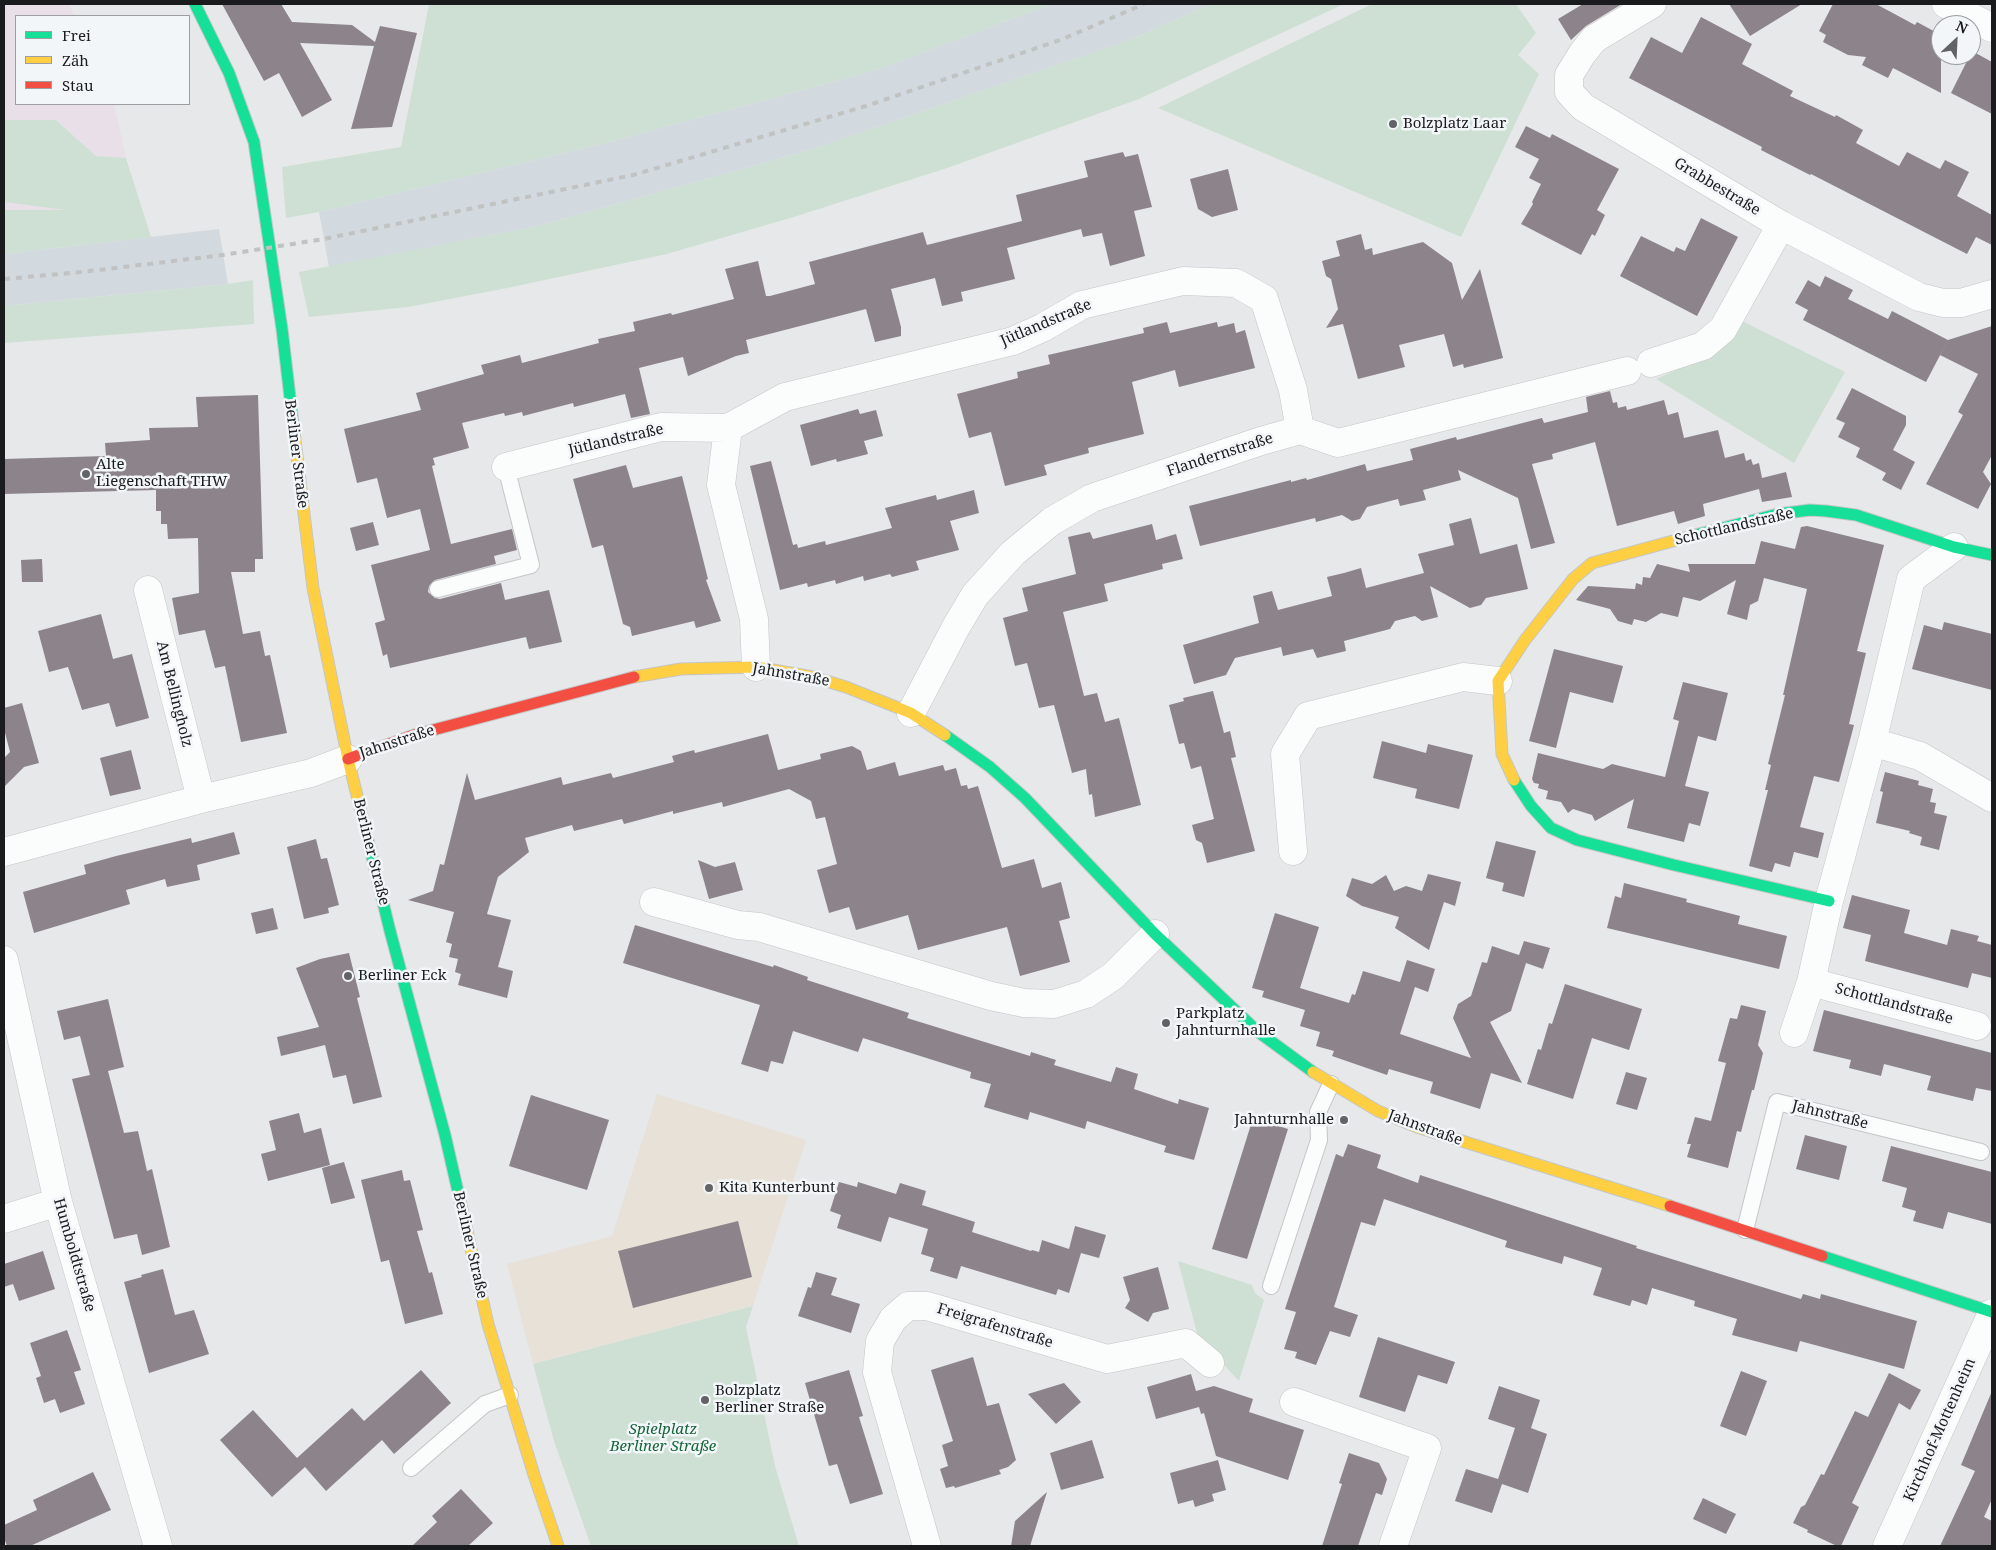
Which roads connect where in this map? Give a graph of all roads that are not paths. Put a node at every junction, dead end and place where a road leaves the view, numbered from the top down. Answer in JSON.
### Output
{"nodes":[{"id":1,"x":195,"y":4,"type":"edge"},
{"id":2,"x":1652,"y":4,"type":"edge"},
{"id":3,"x":1946,"y":4,"type":"edge"},
{"id":4,"x":1992,"y":28,"type":"edge"},
{"id":5,"x":1781,"y":225,"type":"junction"},
{"id":6,"x":1992,"y":294,"type":"edge"},
{"id":7,"x":728,"y":428,"type":"junction"},
{"id":8,"x":1300,"y":430,"type":"junction"},
{"id":9,"x":506,"y":466,"type":"joint"},
{"id":10,"x":1954,"y":547,"type":"junction"},
{"id":11,"x":1992,"y":555,"type":"edge"},
{"id":12,"x":438,"y":589,"type":"dead end"},
{"id":13,"x":148,"y":590,"type":"dead end"},
{"id":14,"x":756,"y":667,"type":"junction"},
{"id":15,"x":1498,"y":680,"type":"junction"},
{"id":16,"x":911,"y":713,"type":"junction"},
{"id":17,"x":1872,"y":742,"type":"junction"},
{"id":18,"x":348,"y":759,"type":"junction"},
{"id":19,"x":1992,"y":798,"type":"edge"},
{"id":20,"x":201,"y":799,"type":"junction"},
{"id":21,"x":1292,"y":851,"type":"dead end"},
{"id":22,"x":4,"y":852,"type":"edge"},
{"id":23,"x":1830,"y":901,"type":"junction"},
{"id":24,"x":654,"y":902,"type":"dead end"},
{"id":25,"x":1155,"y":934,"type":"junction"},
{"id":26,"x":4,"y":960,"type":"edge"},
{"id":27,"x":1811,"y":982,"type":"junction"},
{"id":28,"x":1976,"y":1026,"type":"dead end"},
{"id":29,"x":1794,"y":1032,"type":"dead end"},
{"id":30,"x":1331,"y":1084,"type":"junction"},
{"id":31,"x":1982,"y":1152,"type":"dead end"},
{"id":32,"x":58,"y":1202,"type":"junction"},
{"id":33,"x":4,"y":1220,"type":"edge"},
{"id":34,"x":1745,"y":1230,"type":"junction"},
{"id":35,"x":1271,"y":1286,"type":"dead end"},
{"id":36,"x":1992,"y":1313,"type":"edge"},
{"id":37,"x":1210,"y":1363,"type":"dead end"},
{"id":38,"x":510,"y":1395,"type":"junction"},
{"id":39,"x":1294,"y":1402,"type":"dead end"},
{"id":40,"x":411,"y":1468,"type":"dead end"},
{"id":41,"x":151,"y":1544,"type":"edge"},
{"id":42,"x":558,"y":1546,"type":"edge"},
{"id":43,"x":927,"y":1546,"type":"edge"},
{"id":44,"x":1393,"y":1546,"type":"edge"},
{"id":45,"x":1887,"y":1546,"type":"edge"}],
"edges":[{"from":1,"to":18,"type":"street","name":"Berliner Straße"},
{"from":2,"to":5,"type":"street","name":"Grabbestraße"},
{"from":3,"to":4,"type":"street"},
{"from":5,"to":6,"type":"street","name":"Grabbestraße"},
{"from":5,"to":8,"type":"street"},
{"from":7,"to":8,"type":"street","name":"Jütlandstraße"},
{"from":7,"to":9,"type":"street","name":"Jütlandstraße"},
{"from":7,"to":14,"type":"street"},
{"from":8,"to":16,"type":"street","name":"Flandernstraße"},
{"from":9,"to":12,"type":"lane"},
{"from":10,"to":11,"type":"street","name":"Schottlandstraße"},
{"from":10,"to":15,"type":"street","name":"Schottlandstraße"},
{"from":10,"to":17,"type":"street"},
{"from":13,"to":20,"type":"street","name":"Am Bellingholz"},
{"from":14,"to":16,"type":"street","name":"Jahnstraße"},
{"from":14,"to":18,"type":"street","name":"Jahnstraße"},
{"from":15,"to":21,"type":"street"},
{"from":15,"to":23,"type":"street"},
{"from":16,"to":25,"type":"street","name":"Jahnstraße"},
{"from":17,"to":19,"type":"street"},
{"from":17,"to":23,"type":"street"},
{"from":18,"to":20,"type":"street"},
{"from":18,"to":38,"type":"street","name":"Berliner Straße"},
{"from":20,"to":22,"type":"street"},
{"from":23,"to":27,"type":"street"},
{"from":24,"to":25,"type":"street"},
{"from":25,"to":30,"type":"street","name":"Jahnstraße"},
{"from":26,"to":32,"type":"street","name":"Humboldtstraße"},
{"from":27,"to":28,"type":"street","name":"Schottlandstraße"},
{"from":27,"to":29,"type":"street"},
{"from":30,"to":34,"type":"street","name":"Jahnstraße"},
{"from":30,"to":35,"type":"lane"},
{"from":31,"to":34,"type":"lane","name":"Jahnstraße"},
{"from":32,"to":33,"type":"street"},
{"from":32,"to":41,"type":"street","name":"Humboldtstraße"},
{"from":34,"to":36,"type":"street","name":"Jahnstraße"},
{"from":36,"to":45,"type":"street","name":"Kirchhof-Mottenheim"},
{"from":37,"to":43,"type":"street","name":"Freigrafenstraße"},
{"from":38,"to":40,"type":"lane"},
{"from":38,"to":42,"type":"street","name":"Berliner Straße"},
{"from":39,"to":44,"type":"street"}]}
